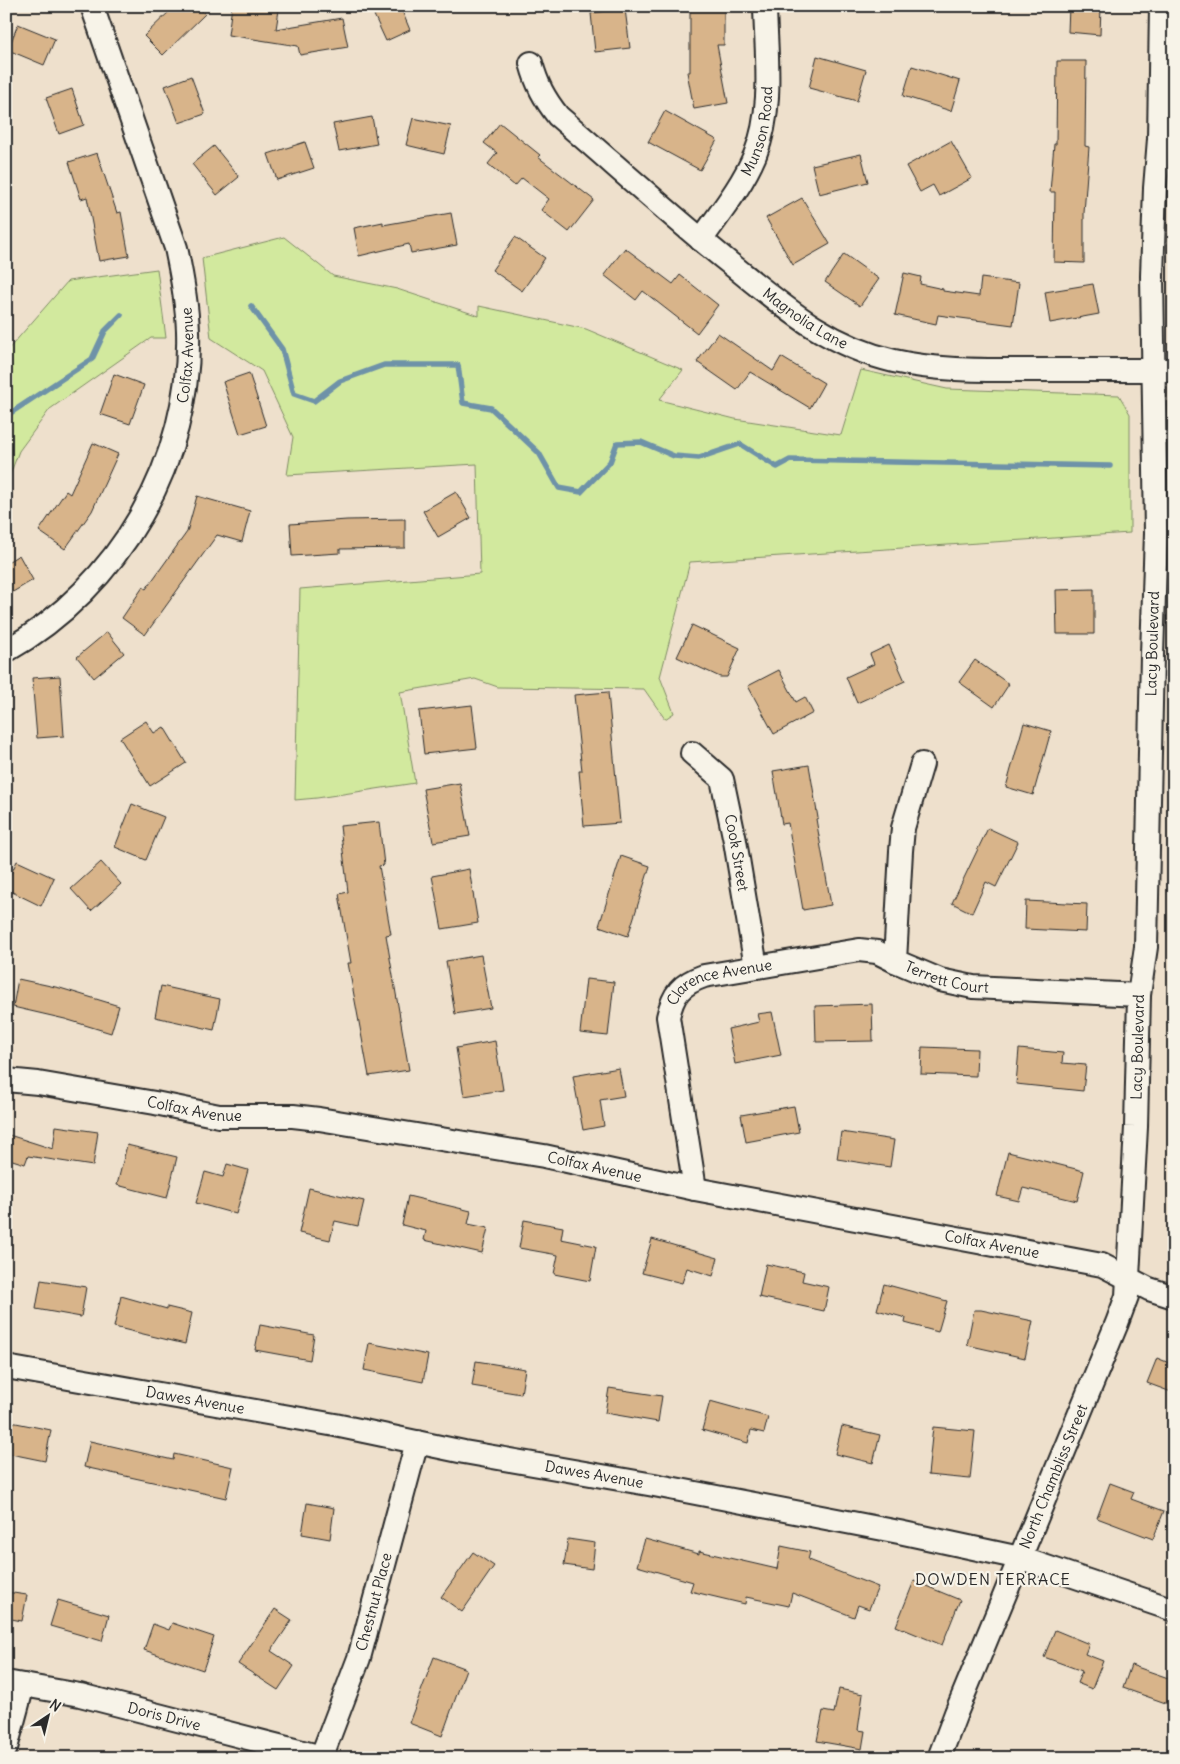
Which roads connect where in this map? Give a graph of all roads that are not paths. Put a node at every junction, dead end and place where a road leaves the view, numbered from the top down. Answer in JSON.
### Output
{"nodes":[{"id":1,"x":92,"y":6,"type":"edge"},
{"id":2,"x":765,"y":6,"type":"edge"},
{"id":3,"x":1160,"y":6,"type":"edge"},
{"id":4,"x":531,"y":63,"type":"dead end"},
{"id":5,"x":701,"y":240,"type":"junction"},
{"id":6,"x":1163,"y":370,"type":"edge"},
{"id":7,"x":6,"y":651,"type":"edge"},
{"id":8,"x":692,"y":753,"type":"dead end"},
{"id":9,"x":922,"y":764,"type":"dead end"},
{"id":10,"x":895,"y":960,"type":"junction"},
{"id":11,"x":756,"y":967,"type":"junction"},
{"id":12,"x":1139,"y":995,"type":"junction"},
{"id":13,"x":6,"y":1080,"type":"edge"},
{"id":14,"x":695,"y":1189,"type":"junction"},
{"id":15,"x":1128,"y":1279,"type":"junction"},
{"id":16,"x":1174,"y":1297,"type":"edge"},
{"id":17,"x":6,"y":1367,"type":"edge"},
{"id":18,"x":417,"y":1442,"type":"junction"},
{"id":19,"x":1020,"y":1558,"type":"junction"},
{"id":20,"x":1174,"y":1610,"type":"edge"},
{"id":21,"x":15,"y":1683,"type":"edge"},
{"id":22,"x":6,"y":1748,"type":"edge"},
{"id":23,"x":321,"y":1758,"type":"edge"},
{"id":24,"x":940,"y":1758,"type":"edge"}],
"edges":[{"from":1,"to":7,"type":"street","name":"Colfax Avenue"},
{"from":2,"to":5,"type":"street","name":"Munson Road"},
{"from":3,"to":6,"type":"street","name":"Lacy Boulevard"},
{"from":4,"to":5,"type":"street","name":"Magnolia Lane"},
{"from":5,"to":6,"type":"street","name":"Magnolia Lane"},
{"from":6,"to":12,"type":"street","name":"Lacy Boulevard"},
{"from":8,"to":11,"type":"street","name":"Cook Street"},
{"from":9,"to":10,"type":"street","name":"Terrett Court"},
{"from":10,"to":11,"type":"street","name":"Clarence Avenue"},
{"from":10,"to":12,"type":"street","name":"Terrett Court"},
{"from":11,"to":14,"type":"street","name":"Clarence Avenue"},
{"from":12,"to":15,"type":"street","name":"Lacy Boulevard"},
{"from":13,"to":14,"type":"street","name":"Colfax Avenue"},
{"from":14,"to":15,"type":"street","name":"Colfax Avenue"},
{"from":15,"to":16,"type":"street","name":"Colfax Avenue"},
{"from":15,"to":19,"type":"street","name":"North Chambliss Street"},
{"from":17,"to":18,"type":"street","name":"Dawes Avenue"},
{"from":18,"to":19,"type":"street","name":"Dawes Avenue"},
{"from":18,"to":23,"type":"street","name":"Chestnut Place"},
{"from":19,"to":20,"type":"street","name":"Dawes Avenue"},
{"from":19,"to":24,"type":"street","name":"North Chambliss Street"},
{"from":21,"to":22,"type":"street"},
{"from":21,"to":23,"type":"street","name":"Doris Drive"}]}
